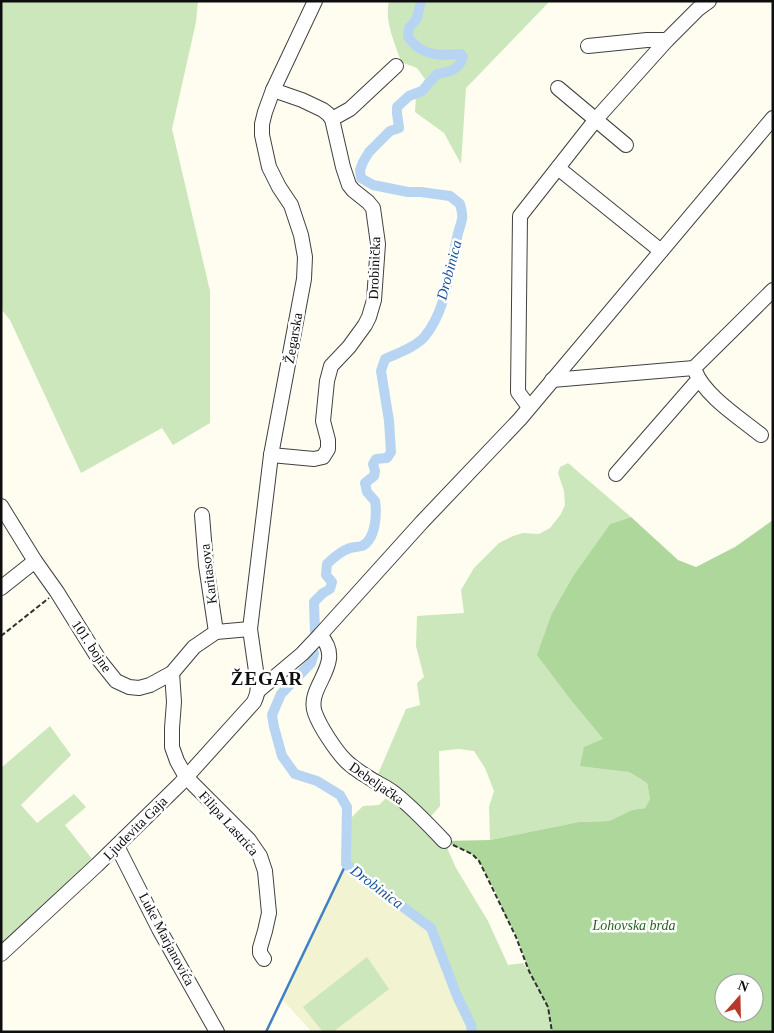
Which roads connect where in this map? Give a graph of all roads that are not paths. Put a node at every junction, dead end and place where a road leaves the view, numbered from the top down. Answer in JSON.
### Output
{"nodes":[{"id":1,"x":315,"y":1,"type":"edge"},
{"id":2,"x":709,"y":1,"type":"edge"},
{"id":3,"x":667,"y":40,"type":"junction"},
{"id":4,"x":588,"y":46,"type":"dead end"},
{"id":5,"x":396,"y":66,"type":"dead end"},
{"id":6,"x":558,"y":88,"type":"dead end"},
{"id":7,"x":273,"y":90,"type":"junction"},
{"id":8,"x":773,"y":118,"type":"edge"},
{"id":9,"x":332,"y":119,"type":"junction"},
{"id":10,"x":596,"y":119,"type":"junction"},
{"id":11,"x":626,"y":145,"type":"dead end"},
{"id":12,"x":558,"y":168,"type":"junction"},
{"id":13,"x":661,"y":251,"type":"junction"},
{"id":14,"x":773,"y":290,"type":"edge"},
{"id":15,"x":696,"y":374,"type":"junction"},
{"id":16,"x":552,"y":380,"type":"junction"},
{"id":17,"x":529,"y":407,"type":"junction"},
{"id":18,"x":761,"y":435,"type":"dead end"},
{"id":19,"x":271,"y":455,"type":"junction"},
{"id":20,"x":616,"y":474,"type":"dead end"},
{"id":21,"x":1,"y":506,"type":"edge"},
{"id":22,"x":202,"y":515,"type":"dead end"},
{"id":23,"x":35,"y":561,"type":"junction"},
{"id":24,"x":1,"y":588,"type":"edge"},
{"id":25,"x":250,"y":629,"type":"junction"},
{"id":26,"x":216,"y":632,"type":"junction"},
{"id":27,"x":320,"y":635,"type":"junction"},
{"id":28,"x":172,"y":673,"type":"junction"},
{"id":29,"x":258,"y":691,"type":"junction"},
{"id":30,"x":186,"y":777,"type":"junction"},
{"id":31,"x":444,"y":840,"type":"road end"},
{"id":32,"x":117,"y":846,"type":"junction"},
{"id":33,"x":1,"y":954,"type":"edge"},
{"id":34,"x":264,"y":959,"type":"dead end"},
{"id":35,"x":217,"y":1032,"type":"edge"}],
"edges":[{"from":1,"to":7,"type":"street","name":"Žegarska"},
{"from":2,"to":3,"type":"street"},
{"from":3,"to":4,"type":"street"},
{"from":3,"to":10,"type":"street"},
{"from":5,"to":9,"type":"street"},
{"from":6,"to":10,"type":"street"},
{"from":7,"to":9,"type":"street"},
{"from":7,"to":19,"type":"street","name":"Žegarska"},
{"from":8,"to":13,"type":"street","name":"Ljudevita Gaja"},
{"from":9,"to":19,"type":"street","name":"Drobinička"},
{"from":10,"to":11,"type":"street"},
{"from":10,"to":12,"type":"street"},
{"from":12,"to":13,"type":"street"},
{"from":12,"to":17,"type":"street"},
{"from":13,"to":16,"type":"street","name":"Ljudevita Gaja"},
{"from":14,"to":15,"type":"street"},
{"from":15,"to":16,"type":"street"},
{"from":15,"to":18,"type":"street"},
{"from":15,"to":20,"type":"street"},
{"from":16,"to":17,"type":"street","name":"Ljudevita Gaja"},
{"from":17,"to":27,"type":"street","name":"Ljudevita Gaja"},
{"from":19,"to":25,"type":"street","name":"Žegarska"},
{"from":21,"to":23,"type":"street","name":"101. bojne"},
{"from":22,"to":26,"type":"street","name":"Karitasova"},
{"from":23,"to":24,"type":"street"},
{"from":23,"to":28,"type":"street","name":"101. bojne"},
{"from":25,"to":26,"type":"street","name":"101. bojne"},
{"from":25,"to":29,"type":"street","name":"Žegarska"},
{"from":26,"to":28,"type":"street","name":"101. bojne"},
{"from":27,"to":29,"type":"street","name":"Ljudevita Gaja"},
{"from":27,"to":31,"type":"street","name":"Debeljačka"},
{"from":28,"to":30,"type":"street","name":"Filipa Lastrića"},
{"from":29,"to":30,"type":"street","name":"Ljudevita Gaja"},
{"from":30,"to":32,"type":"street","name":"Ljudevita Gaja"},
{"from":30,"to":34,"type":"street","name":"Filipa Lastrića"},
{"from":32,"to":33,"type":"street","name":"Ljudevita Gaja"},
{"from":32,"to":35,"type":"street","name":"Luke Marjanovića"}]}
